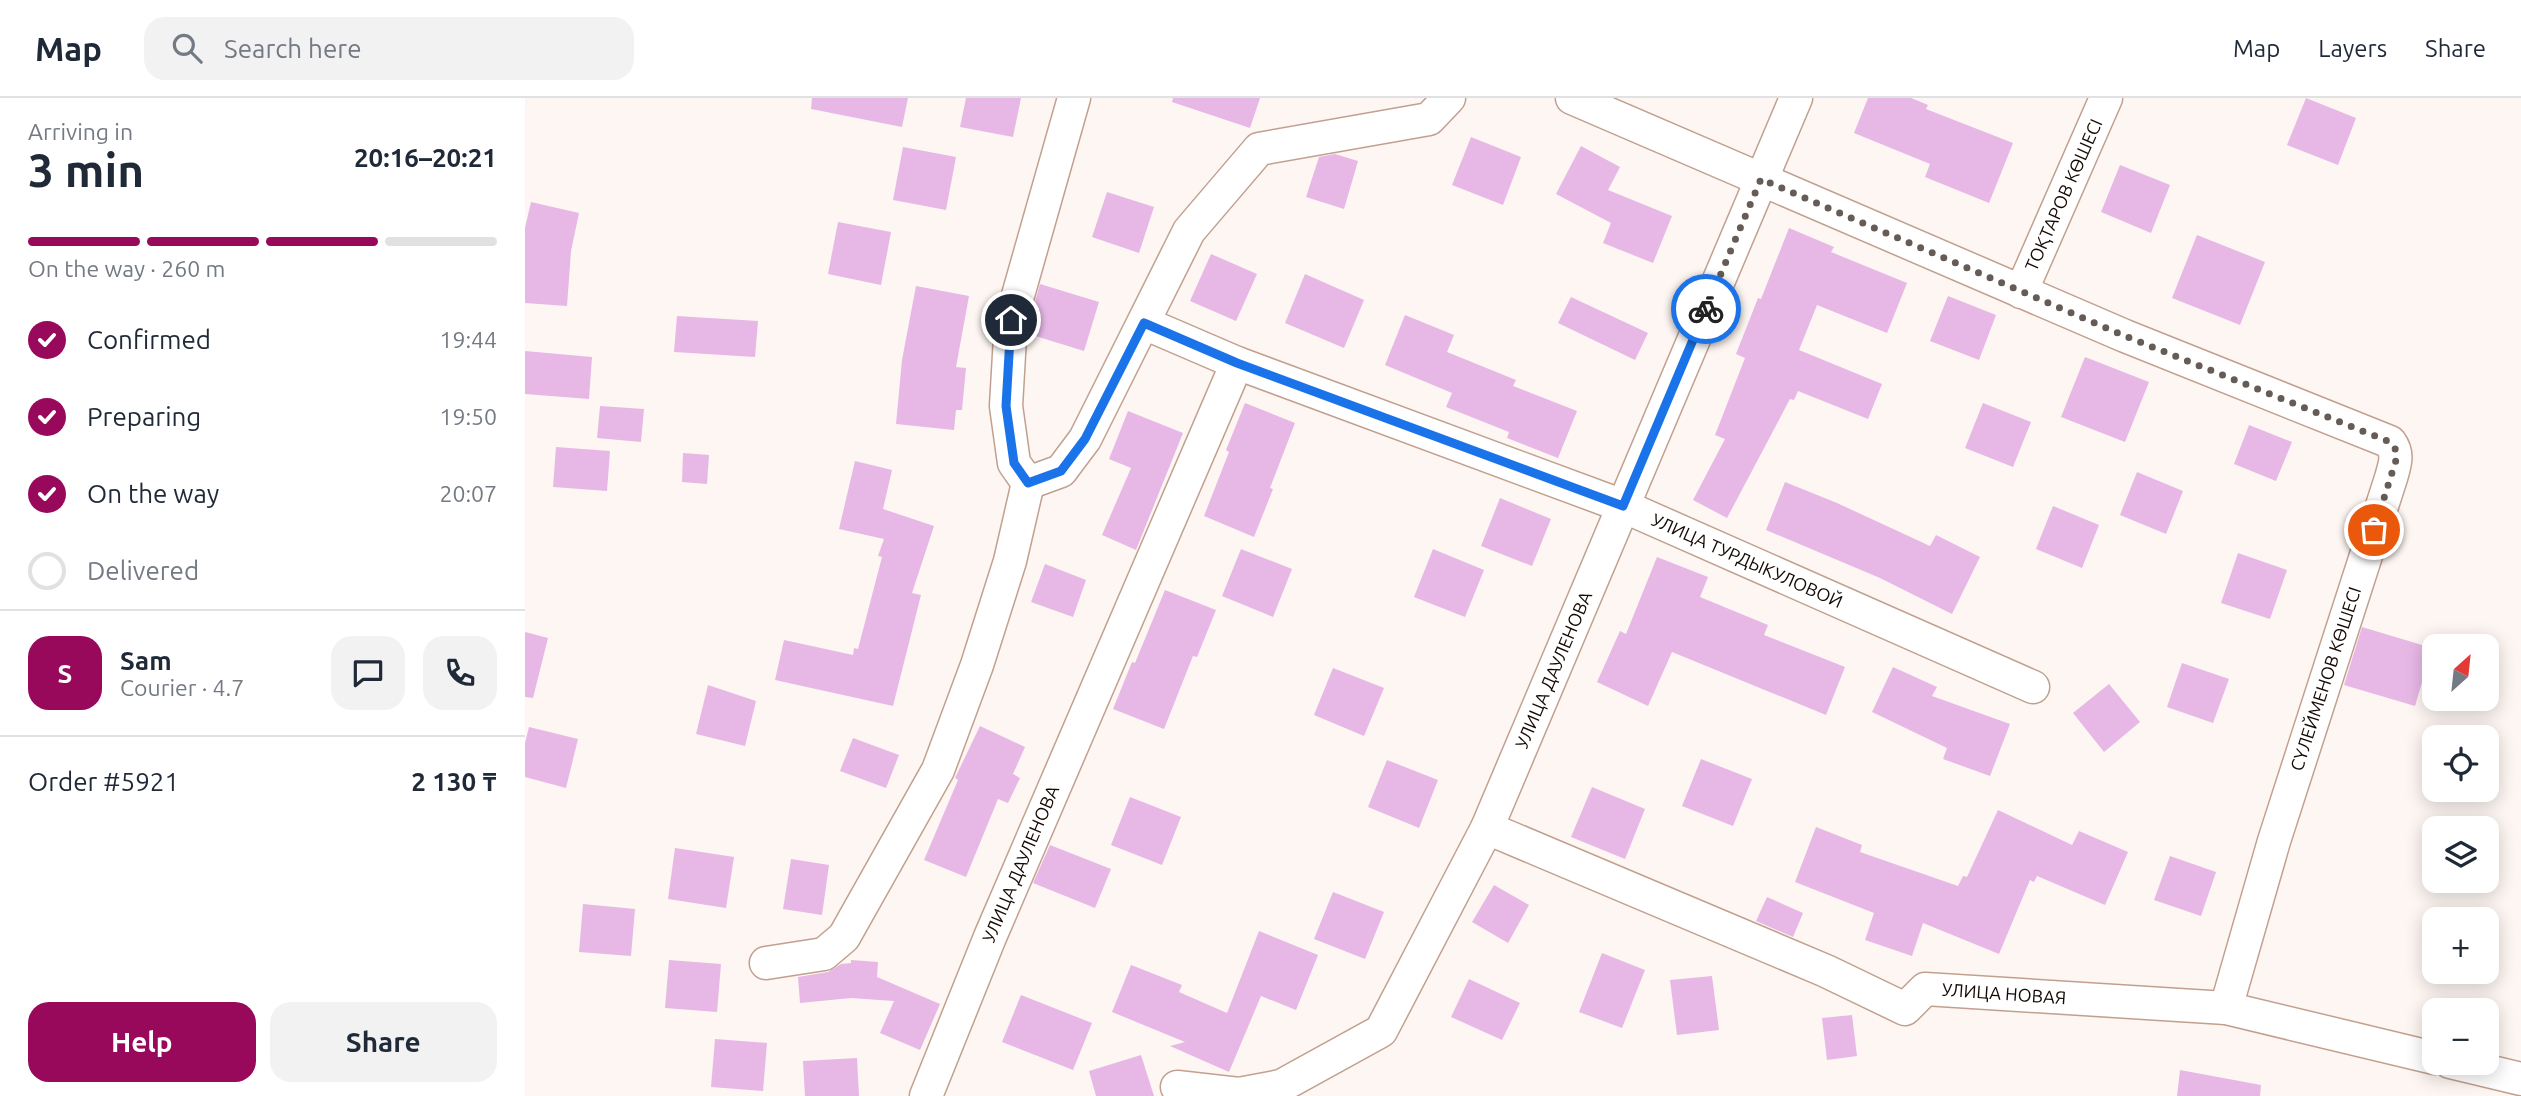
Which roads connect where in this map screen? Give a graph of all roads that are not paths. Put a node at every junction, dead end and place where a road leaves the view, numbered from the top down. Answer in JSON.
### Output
{"nodes":[{"id":1,"x":1074,"y":98,"type":"edge"},
{"id":2,"x":1450,"y":98,"type":"edge"},
{"id":3,"x":1572,"y":98,"type":"edge"},
{"id":4,"x":1796,"y":98,"type":"edge"},
{"id":5,"x":2106,"y":98,"type":"edge"},
{"id":6,"x":1761,"y":179,"type":"junction"},
{"id":7,"x":2021,"y":292,"type":"junction"},
{"id":8,"x":1144,"y":323,"type":"junction"},
{"id":9,"x":1237,"y":363,"type":"junction"},
{"id":10,"x":1028,"y":483,"type":"junction"},
{"id":11,"x":1623,"y":506,"type":"junction"},
{"id":12,"x":2033,"y":687,"type":"dead end"},
{"id":13,"x":1487,"y":828,"type":"junction"},
{"id":14,"x":766,"y":963,"type":"dead end"},
{"id":15,"x":2226,"y":1008,"type":"junction"},
{"id":16,"x":2422,"y":1055,"type":"edge"},
{"id":17,"x":2499,"y":1074,"type":"edge"},
{"id":18,"x":2521,"y":1080,"type":"edge"},
{"id":19,"x":1177,"y":1087,"type":"dead end"},
{"id":20,"x":926,"y":1096,"type":"edge"}],
"edges":[{"from":1,"to":10,"type":"street"},
{"from":2,"to":8,"type":"street"},
{"from":3,"to":6,"type":"street","name":"СҮЛЕЙМЕНОВ КӨШЕСІ"},
{"from":4,"to":6,"type":"street","name":"УЛИЦА ДАУЛЕНОВА"},
{"from":5,"to":7,"type":"street","name":"ТОҚТАРОВ КӨШЕСІ"},
{"from":6,"to":7,"type":"street","name":"СҮЛЕЙМЕНОВ КӨШЕСІ"},
{"from":6,"to":11,"type":"street","name":"УЛИЦА ДАУЛЕНОВА"},
{"from":7,"to":15,"type":"street","name":"СҮЛЕЙМЕНОВ КӨШЕСІ"},
{"from":8,"to":9,"type":"street","name":"УЛИЦА ТУРДЫКУЛОВОЙ"},
{"from":8,"to":10,"type":"street"},
{"from":9,"to":11,"type":"street","name":"УЛИЦА ТУРДЫКУЛОВОЙ"},
{"from":9,"to":20,"type":"street","name":"УЛИЦА ДАУЛЕНОВА"},
{"from":10,"to":14,"type":"street"},
{"from":11,"to":12,"type":"street","name":"УЛИЦА ТУРДЫКУЛОВОЙ"},
{"from":11,"to":13,"type":"street","name":"УЛИЦА ДАУЛЕНОВА"},
{"from":13,"to":15,"type":"street","name":"УЛИЦА НОВАЯ"},
{"from":13,"to":19,"type":"street","name":"УЛИЦА ДАУЛЕНОВА"},
{"from":15,"to":16,"type":"street","name":"УЛИЦА НОВАЯ"},
{"from":17,"to":18,"type":"street"}]}
